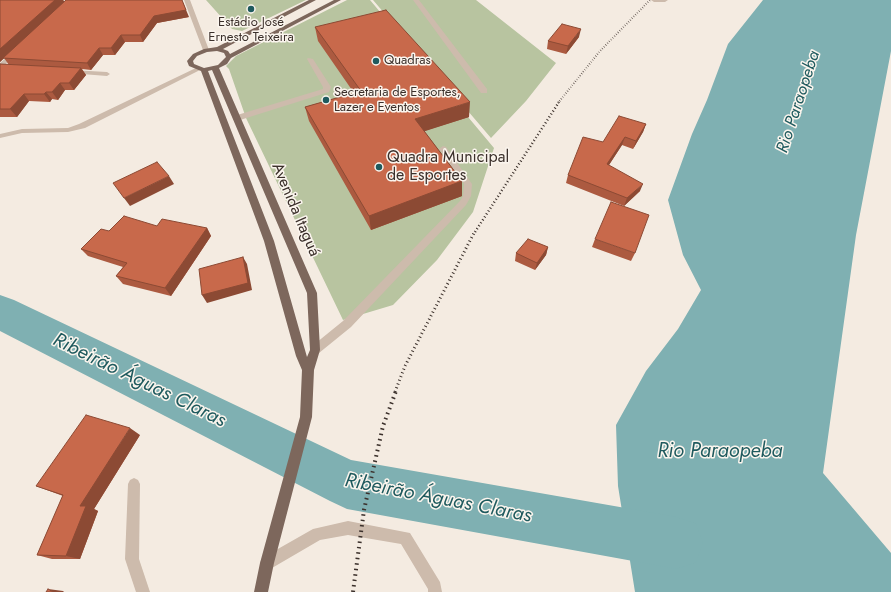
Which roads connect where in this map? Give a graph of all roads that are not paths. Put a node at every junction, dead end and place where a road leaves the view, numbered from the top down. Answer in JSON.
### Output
{"nodes":[{"id":1,"x":187,"y":0,"type":"edge"},
{"id":2,"x":313,"y":0,"type":"edge"},
{"id":3,"x":338,"y":0,"type":"edge"},
{"id":4,"x":416,"y":0,"type":"edge"},
{"id":5,"x":654,"y":0,"type":"edge"},
{"id":6,"x":664,"y":0,"type":"edge"},
{"id":7,"x":22,"y":47,"type":"edge"},
{"id":8,"x":218,"y":49,"type":"junction"},
{"id":9,"x":206,"y":50,"type":"junction"},
{"id":10,"x":229,"y":57,"type":"junction"},
{"id":11,"x":310,"y":59,"type":"dead end"},
{"id":12,"x":0,"y":68,"type":"edge"},
{"id":13,"x":8,"y":69,"type":"edge"},
{"id":14,"x":206,"y":69,"type":"junction"},
{"id":15,"x":61,"y":71,"type":"edge"},
{"id":16,"x":107,"y":74,"type":"dead end"},
{"id":17,"x":484,"y":91,"type":"dead end"},
{"id":18,"x":237,"y":118,"type":"junction"},
{"id":19,"x":0,"y":136,"type":"edge"},
{"id":20,"x":443,"y":149,"type":"dead end"},
{"id":21,"x":315,"y":350,"type":"junction"},
{"id":22,"x":308,"y":370,"type":"junction"},
{"id":23,"x":134,"y":484,"type":"dead end"},
{"id":24,"x":267,"y":563,"type":"junction"},
{"id":25,"x":143,"y":592,"type":"edge"},
{"id":26,"x":261,"y":592,"type":"edge"},
{"id":27,"x":435,"y":592,"type":"edge"}],
"edges":[{"from":1,"to":9,"type":"street"},
{"from":2,"to":8,"type":"main road"},
{"from":3,"to":10,"type":"main road"},
{"from":4,"to":17,"type":"street"},
{"from":5,"to":6,"type":"street"},
{"from":7,"to":12,"type":"street"},
{"from":8,"to":9,"type":"main road"},
{"from":8,"to":10,"type":"main road"},
{"from":9,"to":14,"type":"main road","name":"Avenida Itaguá"},
{"from":10,"to":14,"type":"main road"},
{"from":11,"to":18,"type":"street"},
{"from":12,"to":13,"type":"street"},
{"from":14,"to":18,"type":"main road","name":"Avenida Itaguá"},
{"from":14,"to":19,"type":"street"},
{"from":14,"to":22,"type":"main road","name":"Avenida Itaguá"},
{"from":15,"to":16,"type":"street"},
{"from":18,"to":21,"type":"main road","name":"Avenida Itaguá"},
{"from":20,"to":21,"type":"street"},
{"from":21,"to":22,"type":"main road","name":"Avenida Itaguá"},
{"from":22,"to":24,"type":"main road","name":"Avenida Itaguá"},
{"from":23,"to":25,"type":"street"},
{"from":24,"to":26,"type":"main road","name":"Avenida Itaguá"},
{"from":24,"to":27,"type":"street"}]}
